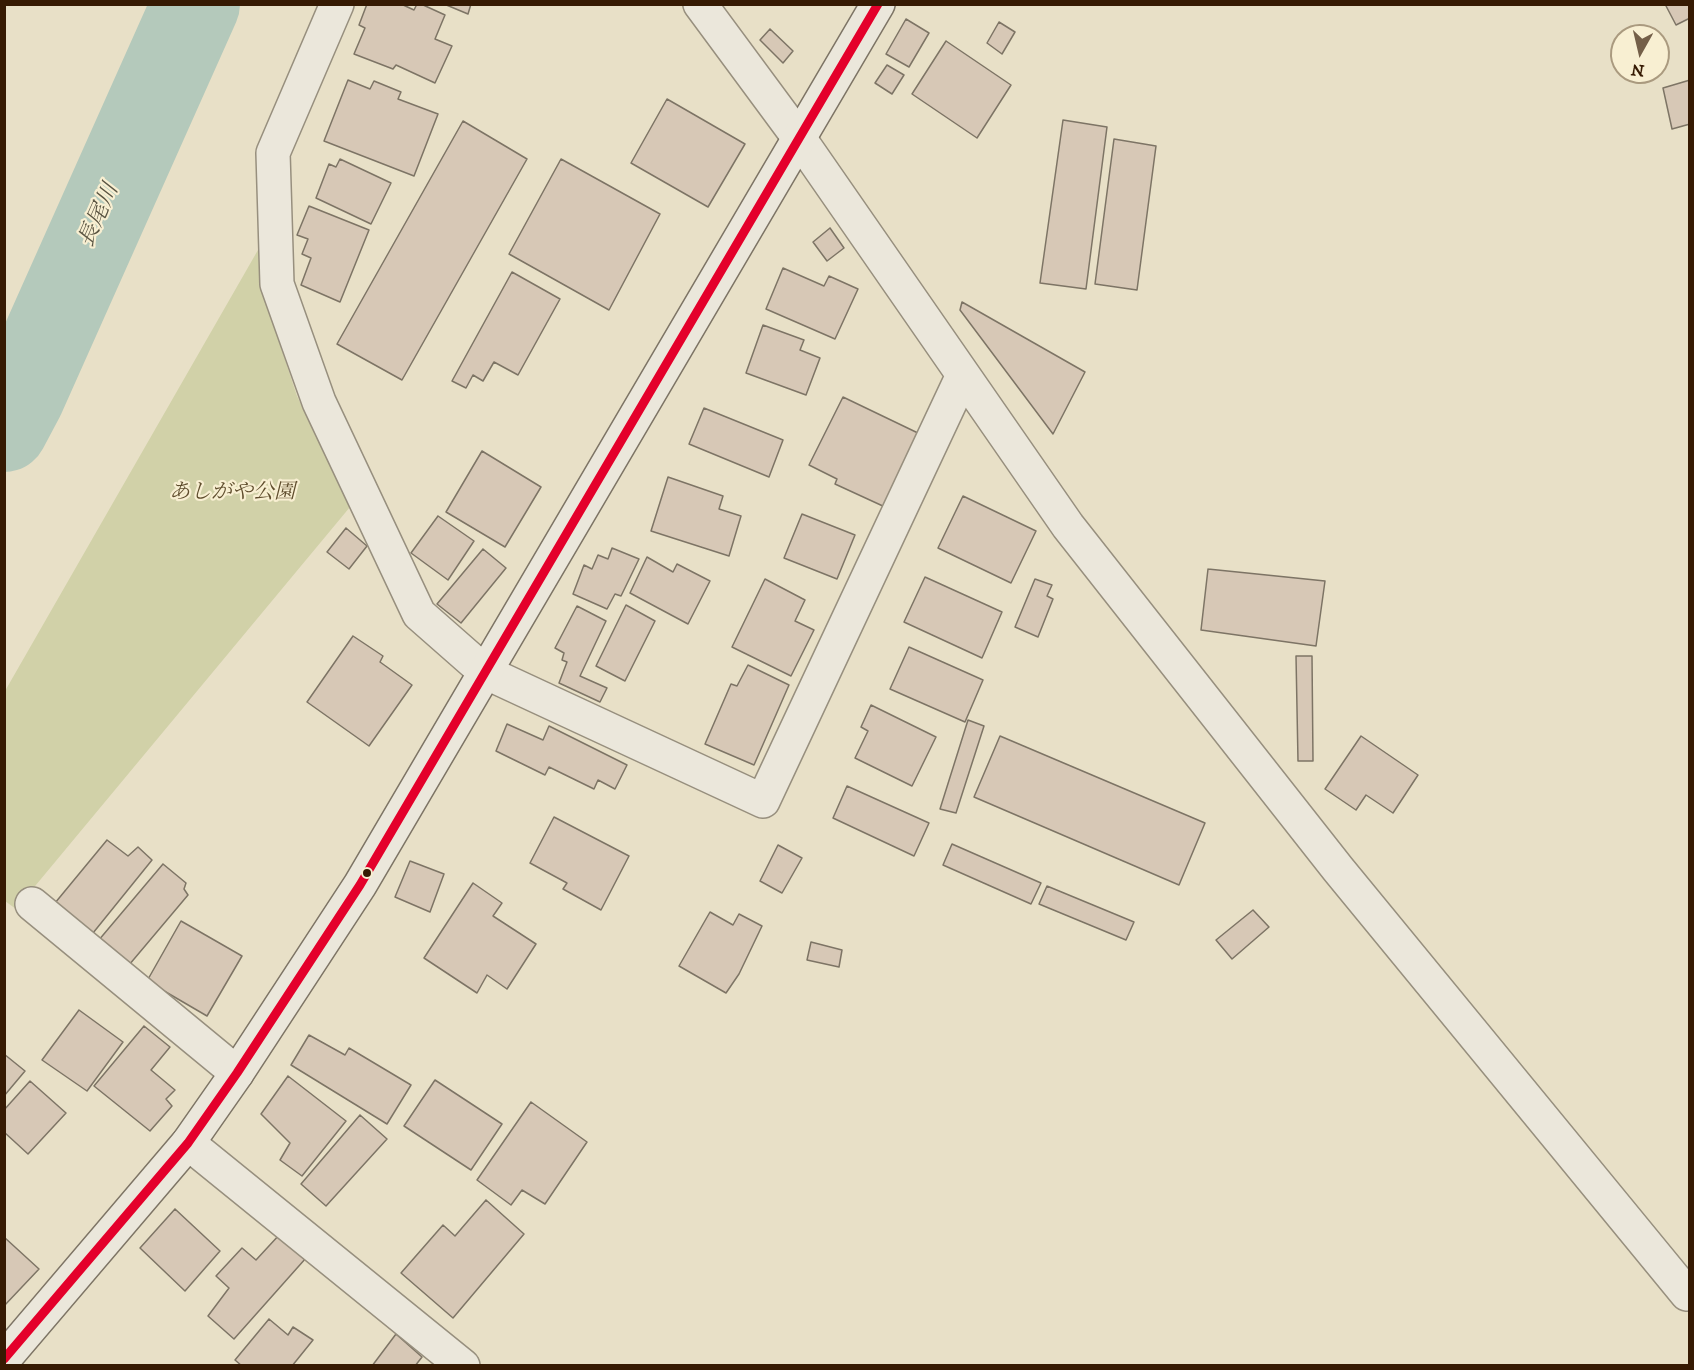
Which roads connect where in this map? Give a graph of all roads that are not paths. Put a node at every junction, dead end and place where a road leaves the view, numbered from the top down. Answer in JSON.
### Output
{"nodes":[{"id":1,"x":337,"y":4,"type":"edge"},
{"id":2,"x":700,"y":4,"type":"edge"},
{"id":3,"x":878,"y":4,"type":"edge"},
{"id":4,"x":799,"y":138,"type":"junction"},
{"id":5,"x":963,"y":375,"type":"junction"},
{"id":6,"x":484,"y":672,"type":"junction"},
{"id":7,"x":32,"y":904,"type":"dead end"},
{"id":8,"x":237,"y":1073,"type":"junction"},
{"id":9,"x":188,"y":1143,"type":"junction"},
{"id":10,"x":1687,"y":1294,"type":"dead end"},
{"id":11,"x":4,"y":1359,"type":"edge"},
{"id":12,"x":463,"y":1365,"type":"edge"}],
"edges":[{"from":1,"to":6,"type":"street"},
{"from":2,"to":4,"type":"street"},
{"from":3,"to":4,"type":"street"},
{"from":4,"to":5,"type":"street"},
{"from":4,"to":6,"type":"street"},
{"from":5,"to":6,"type":"street"},
{"from":5,"to":10,"type":"street"},
{"from":6,"to":8,"type":"street"},
{"from":7,"to":8,"type":"street"},
{"from":8,"to":9,"type":"street"},
{"from":9,"to":11,"type":"street"},
{"from":9,"to":12,"type":"street"}]}
